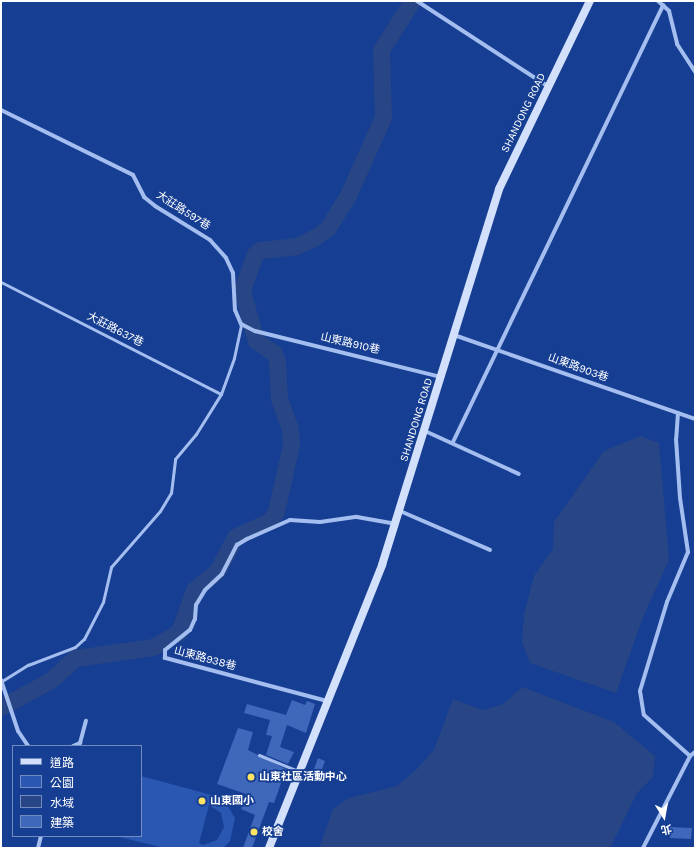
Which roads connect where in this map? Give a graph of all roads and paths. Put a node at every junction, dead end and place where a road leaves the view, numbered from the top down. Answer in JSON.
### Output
{"nodes":[{"id":1,"x":417,"y":1,"type":"edge"},
{"id":2,"x":590,"y":1,"type":"edge"},
{"id":3,"x":658,"y":1,"type":"edge"},
{"id":4,"x":663,"y":5,"type":"junction"},
{"id":5,"x":695,"y":72,"type":"edge"},
{"id":6,"x":549,"y":87,"type":"junction"},
{"id":7,"x":1,"y":110,"type":"edge"},
{"id":8,"x":1,"y":282,"type":"edge"},
{"id":9,"x":241,"y":324,"type":"junction"},
{"id":10,"x":454,"y":335,"type":"junction"},
{"id":11,"x":497,"y":349,"type":"junction"},
{"id":12,"x":441,"y":377,"type":"junction"},
{"id":13,"x":221,"y":394,"type":"junction"},
{"id":14,"x":678,"y":414,"type":"junction"},
{"id":15,"x":695,"y":419,"type":"edge"},
{"id":16,"x":425,"y":431,"type":"junction"},
{"id":17,"x":453,"y":442,"type":"junction"},
{"id":18,"x":520,"y":474,"type":"dead end"},
{"id":19,"x":400,"y":511,"type":"junction"},
{"id":20,"x":396,"y":524,"type":"junction"},
{"id":21,"x":490,"y":550,"type":"dead end"},
{"id":22,"x":1,"y":680,"type":"edge"},
{"id":23,"x":327,"y":701,"type":"junction"},
{"id":24,"x":86,"y":721,"type":"dead end"},
{"id":25,"x":27,"y":745,"type":"edge"},
{"id":26,"x":75,"y":745,"type":"edge"},
{"id":27,"x":695,"y":752,"type":"edge"},
{"id":28,"x":259,"y":755,"type":"dead end"},
{"id":29,"x":690,"y":756,"type":"junction"},
{"id":30,"x":300,"y":771,"type":"junction"},
{"id":31,"x":41,"y":837,"type":"edge"},
{"id":32,"x":38,"y":848,"type":"edge"},
{"id":33,"x":269,"y":848,"type":"edge"},
{"id":34,"x":643,"y":848,"type":"edge"}],
"edges":[{"from":1,"to":6,"type":"street"},
{"from":2,"to":6,"type":"street","name":"SHANDONG ROAD"},
{"from":3,"to":4,"type":"street"},
{"from":4,"to":5,"type":"street"},
{"from":4,"to":11,"type":"street"},
{"from":6,"to":10,"type":"street","name":"SHANDONG ROAD"},
{"from":7,"to":9,"type":"street","name":"大莊路597巷"},
{"from":8,"to":13,"type":"lane","name":"大莊路637巷"},
{"from":9,"to":12,"type":"street","name":"山東路910巷"},
{"from":9,"to":13,"type":"lane"},
{"from":10,"to":11,"type":"street","name":"山東路903巷"},
{"from":10,"to":12,"type":"street","name":"SHANDONG ROAD"},
{"from":11,"to":14,"type":"street","name":"山東路903巷"},
{"from":11,"to":17,"type":"street"},
{"from":12,"to":16,"type":"street","name":"SHANDONG ROAD"},
{"from":13,"to":22,"type":"lane"},
{"from":14,"to":15,"type":"street","name":"山東路903巷"},
{"from":14,"to":29,"type":"street"},
{"from":16,"to":17,"type":"street"},
{"from":16,"to":19,"type":"street","name":"SHANDONG ROAD"},
{"from":17,"to":18,"type":"street"},
{"from":19,"to":20,"type":"street","name":"SHANDONG ROAD"},
{"from":19,"to":21,"type":"street"},
{"from":20,"to":23,"type":"street","name":"SHANDONG ROAD"},
{"from":20,"to":23,"type":"street","name":"山東路938巷"},
{"from":22,"to":25,"type":"street"},
{"from":23,"to":30,"type":"street","name":"SHANDONG ROAD"},
{"from":24,"to":26,"type":"street"},
{"from":27,"to":29,"type":"street"},
{"from":28,"to":30,"type":"lane"},
{"from":29,"to":34,"type":"street"},
{"from":30,"to":33,"type":"street","name":"SHANDONG ROAD"},
{"from":31,"to":32,"type":"street"}]}
